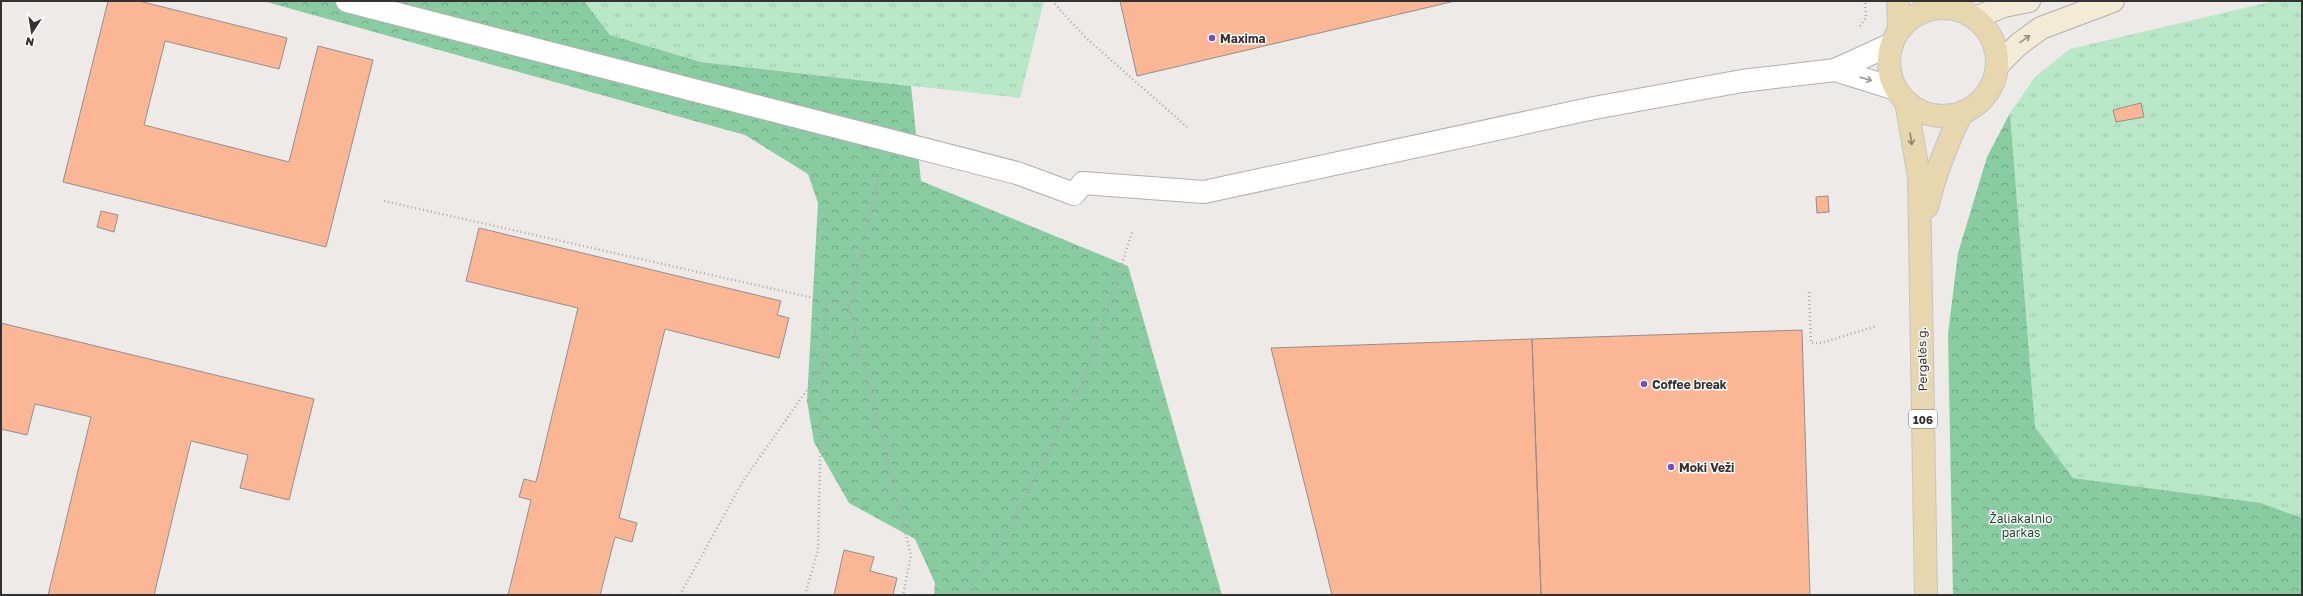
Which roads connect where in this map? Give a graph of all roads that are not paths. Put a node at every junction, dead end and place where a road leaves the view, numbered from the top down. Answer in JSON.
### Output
{"nodes":[{"id":1,"x":347,"y":1,"type":"edge"},
{"id":2,"x":1898,"y":1,"type":"edge"},
{"id":3,"x":2029,"y":1,"type":"edge"},
{"id":4,"x":2113,"y":1,"type":"edge"},
{"id":5,"x":1951,"y":5,"type":"edge"},
{"id":6,"x":1975,"y":18,"type":"junction"},
{"id":7,"x":1896,"y":37,"type":"junction"},
{"id":8,"x":1997,"y":66,"type":"junction"},
{"id":9,"x":1835,"y":70,"type":"junction"},
{"id":10,"x":1901,"y":95,"type":"junction"},
{"id":11,"x":1962,"y":112,"type":"junction"},
{"id":12,"x":1921,"y":244,"type":"junction"},
{"id":13,"x":1926,"y":595,"type":"edge"}],
"edges":[{"from":1,"to":9,"type":"street"},
{"from":2,"to":7,"type":"main road"},
{"from":3,"to":6,"type":"street"},
{"from":8,"to":4,"type":"street","one_way":true},
{"from":5,"to":6,"type":"main road"},
{"from":5,"to":7,"type":"main road"},
{"from":6,"to":8,"type":"main road"},
{"from":7,"to":9,"type":"street"},
{"from":7,"to":10,"type":"main road"},
{"from":8,"to":11,"type":"main road"},
{"from":9,"to":10,"type":"street","one_way":true},
{"from":10,"to":11,"type":"main road"},
{"from":10,"to":12,"type":"main road","name":"Pergalės g.","number":"106","one_way":true},
{"from":11,"to":12,"type":"main road","name":"Pergalės g.","number":"106"},
{"from":12,"to":13,"type":"main road","name":"Pergalės g.","number":"106"}]}
